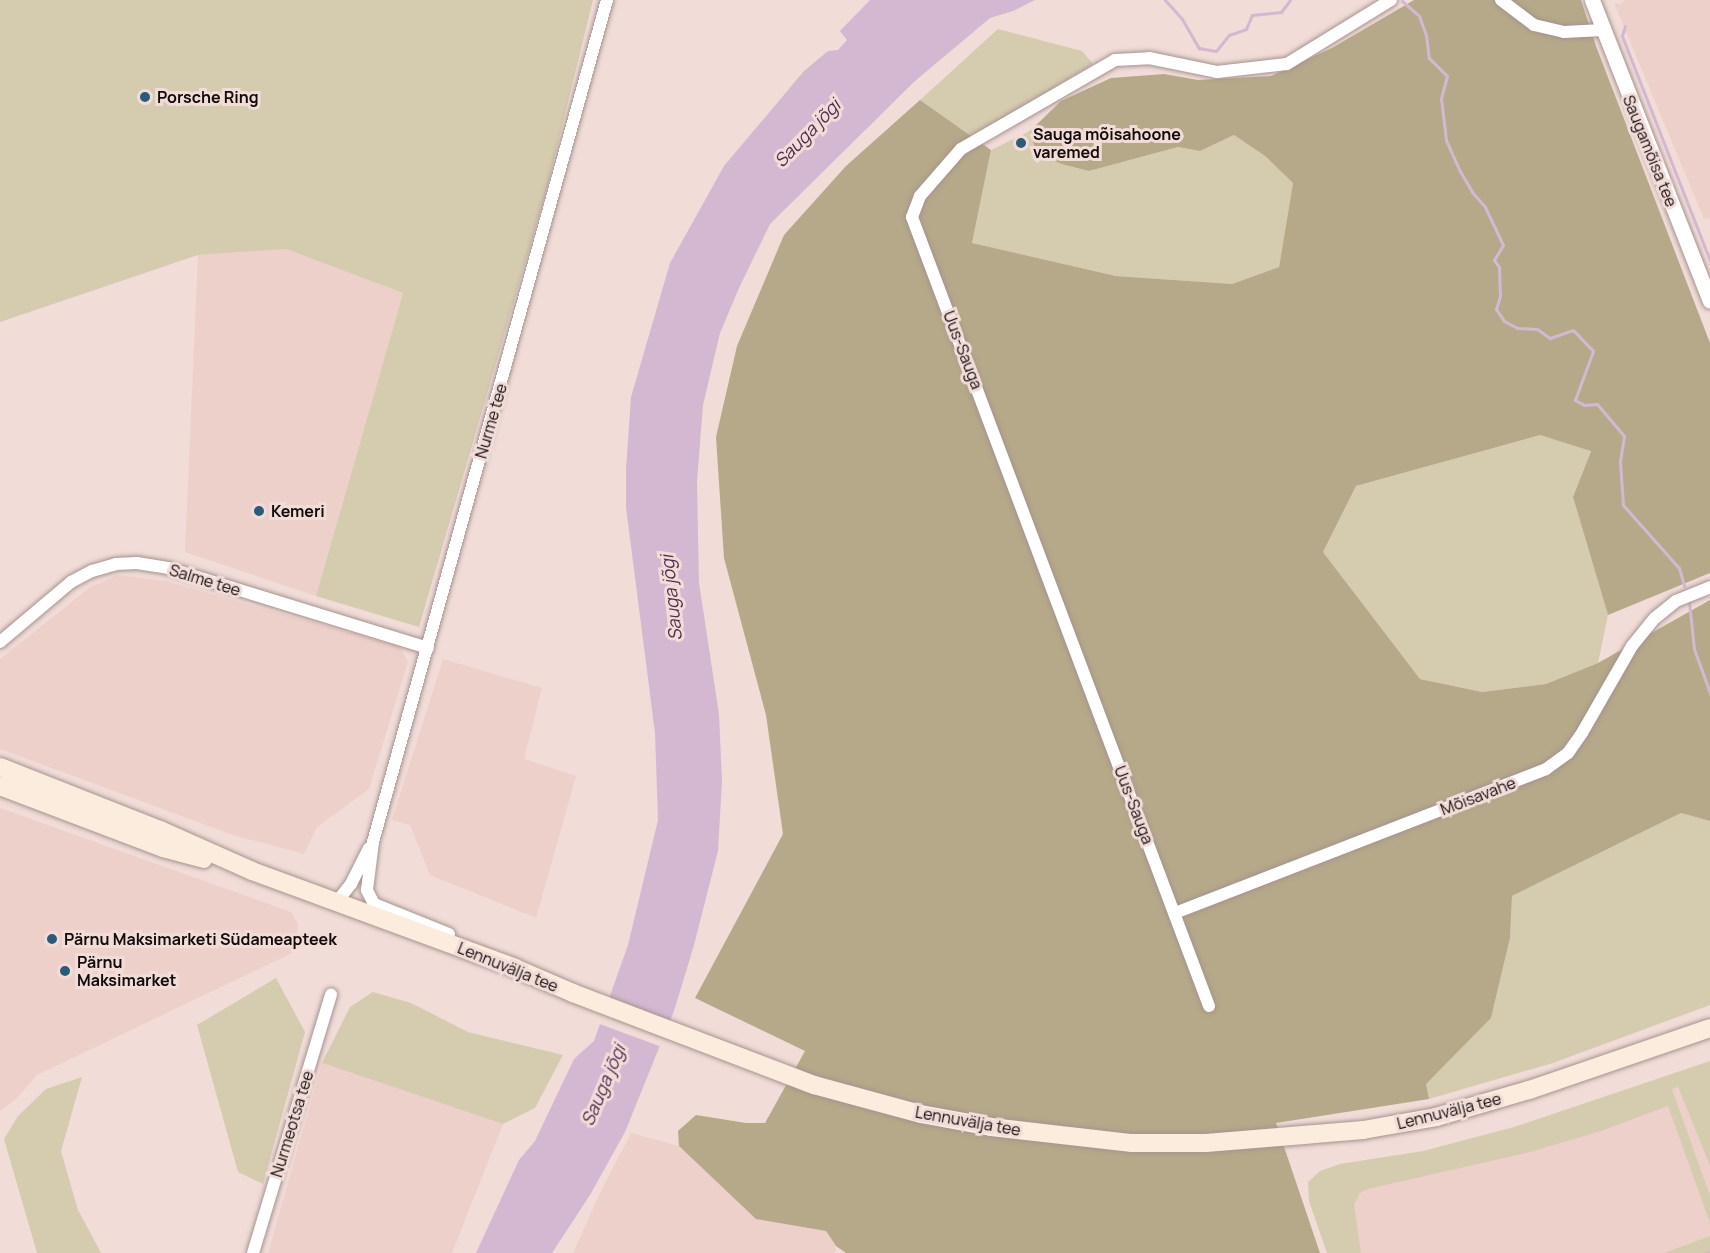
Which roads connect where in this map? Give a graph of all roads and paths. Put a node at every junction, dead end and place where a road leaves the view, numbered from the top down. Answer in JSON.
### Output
{"nodes":[{"id":1,"x":608,"y":0,"type":"edge"},
{"id":2,"x":1391,"y":0,"type":"edge"},
{"id":3,"x":1501,"y":0,"type":"edge"},
{"id":4,"x":1592,"y":0,"type":"edge"},
{"id":5,"x":1603,"y":30,"type":"junction"},
{"id":6,"x":1710,"y":301,"type":"edge"},
{"id":7,"x":1710,"y":587,"type":"edge"},
{"id":8,"x":0,"y":642,"type":"edge"},
{"id":9,"x":428,"y":648,"type":"junction"},
{"id":10,"x":0,"y":766,"type":"edge"},
{"id":11,"x":0,"y":786,"type":"edge"},
{"id":12,"x":373,"y":842,"type":"junction"},
{"id":13,"x":252,"y":871,"type":"junction"},
{"id":14,"x":367,"y":890,"type":"junction"},
{"id":15,"x":343,"y":905,"type":"junction"},
{"id":16,"x":1175,"y":913,"type":"junction"},
{"id":17,"x":515,"y":968,"type":"junction"},
{"id":18,"x":331,"y":994,"type":"dead end"},
{"id":19,"x":1209,"y":1006,"type":"dead end"},
{"id":20,"x":1710,"y":1028,"type":"edge"},
{"id":21,"x":253,"y":1253,"type":"edge"}],
"edges":[{"from":1,"to":9,"type":"street","name":"Nurme tee"},
{"from":2,"to":16,"type":"street","name":"Uus-Sauga"},
{"from":3,"to":5,"type":"street"},
{"from":4,"to":5,"type":"street","name":"Saugamõisa tee"},
{"from":5,"to":6,"type":"street","name":"Saugamõisa tee"},
{"from":7,"to":16,"type":"street","name":"Mõisavahe"},
{"from":8,"to":9,"type":"street","name":"Salme tee"},
{"from":9,"to":12,"type":"street","name":"Nurme tee"},
{"from":10,"to":13,"type":"main road","name":"Lennuvälja tee"},
{"from":11,"to":13,"type":"main road","name":"Lennuvälja tee"},
{"from":12,"to":14,"type":"street","name":"Nurme tee"},
{"from":12,"to":15,"type":"street","name":"Nurme tee"},
{"from":13,"to":15,"type":"main road","name":"Lennuvälja tee"},
{"from":14,"to":15,"type":"street"},
{"from":14,"to":17,"type":"street"},
{"from":15,"to":17,"type":"main road","name":"Lennuvälja tee"},
{"from":16,"to":19,"type":"street","name":"Uus-Sauga"},
{"from":17,"to":20,"type":"main road","name":"Lennuvälja tee"},
{"from":18,"to":21,"type":"street","name":"Nurmeotsa tee"}]}
